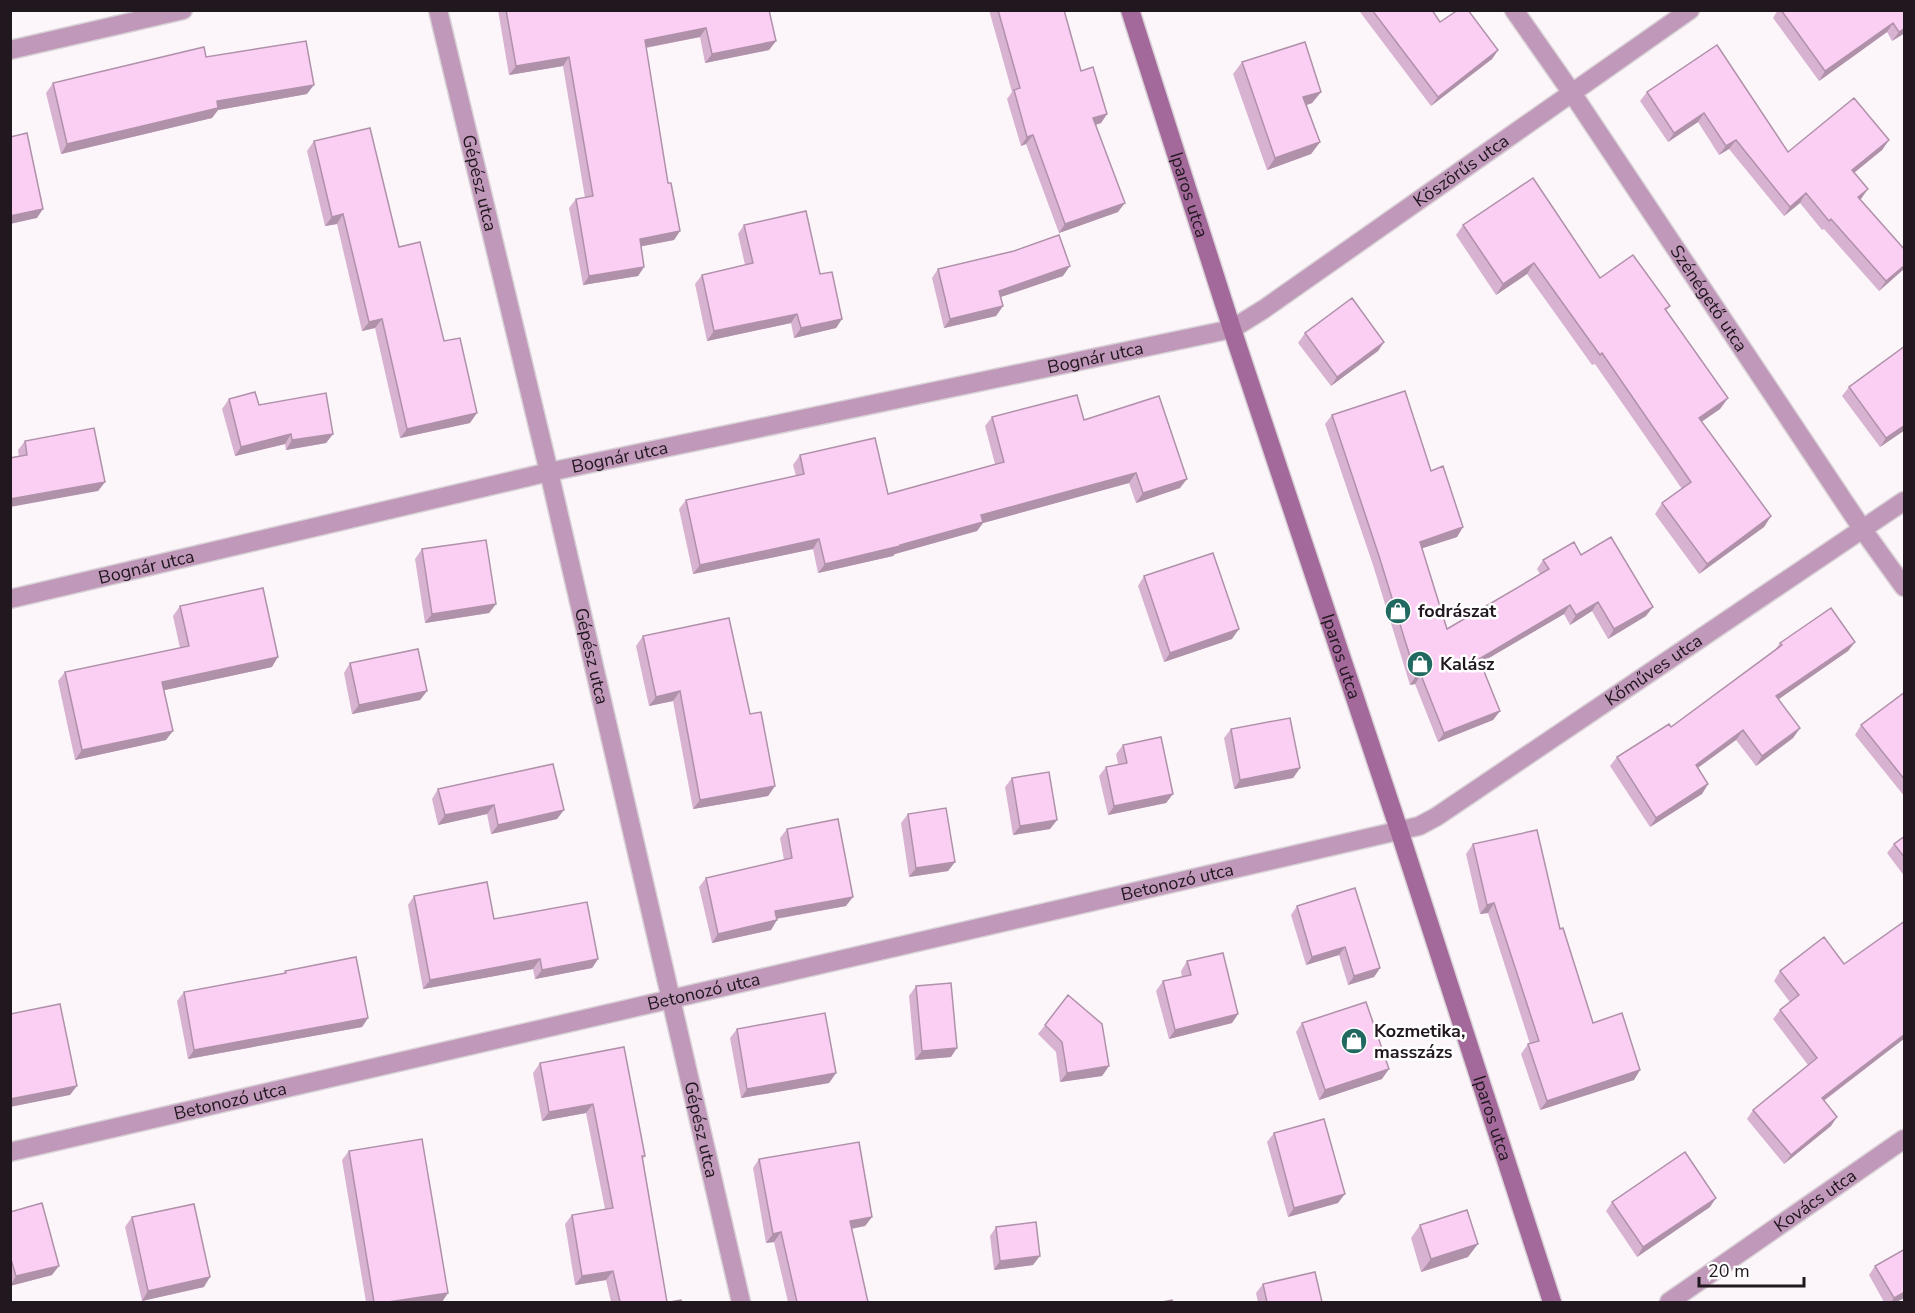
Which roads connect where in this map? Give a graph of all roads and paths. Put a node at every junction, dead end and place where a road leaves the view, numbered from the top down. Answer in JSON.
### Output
{"nodes":[{"id":1,"x":183,"y":10,"type":"edge"},
{"id":2,"x":438,"y":10,"type":"edge"},
{"id":3,"x":1130,"y":10,"type":"edge"},
{"id":4,"x":1514,"y":10,"type":"edge"},
{"id":5,"x":1690,"y":10,"type":"edge"},
{"id":6,"x":10,"y":50,"type":"edge"},
{"id":7,"x":1572,"y":93,"type":"junction"},
{"id":8,"x":1232,"y":328,"type":"junction"},
{"id":9,"x":549,"y":472,"type":"junction"},
{"id":10,"x":1905,"y":501,"type":"edge"},
{"id":11,"x":1863,"y":530,"type":"junction"},
{"id":12,"x":1905,"y":587,"type":"edge"},
{"id":13,"x":10,"y":599,"type":"edge"},
{"id":14,"x":1399,"y":830,"type":"junction"},
{"id":15,"x":671,"y":998,"type":"junction"},
{"id":16,"x":1905,"y":1139,"type":"edge"},
{"id":17,"x":10,"y":1152,"type":"edge"},
{"id":18,"x":741,"y":1302,"type":"edge"},
{"id":19,"x":1552,"y":1302,"type":"edge"},
{"id":20,"x":1669,"y":1302,"type":"edge"}],
"edges":[{"from":1,"to":6,"type":"street"},
{"from":2,"to":9,"type":"street","name":"Gépész utca"},
{"from":3,"to":8,"type":"street","name":"Iparos utca"},
{"from":4,"to":7,"type":"street","name":"Szénégető utca"},
{"from":5,"to":7,"type":"street","name":"Köszörűs utca"},
{"from":7,"to":8,"type":"street","name":"Köszörűs utca"},
{"from":7,"to":11,"type":"street","name":"Szénégető utca"},
{"from":8,"to":9,"type":"street","name":"Bognár utca"},
{"from":8,"to":14,"type":"street","name":"Iparos utca"},
{"from":9,"to":13,"type":"street","name":"Bognár utca"},
{"from":9,"to":15,"type":"street","name":"Gépész utca"},
{"from":10,"to":11,"type":"street","name":"Kőműves utca"},
{"from":11,"to":12,"type":"street","name":"Szénégető utca"},
{"from":11,"to":14,"type":"street","name":"Kőműves utca"},
{"from":14,"to":15,"type":"street","name":"Betonozó utca"},
{"from":14,"to":19,"type":"street","name":"Iparos utca"},
{"from":15,"to":17,"type":"street","name":"Betonozó utca"},
{"from":15,"to":18,"type":"street","name":"Gépész utca"},
{"from":16,"to":20,"type":"street","name":"Kovács utca"}]}
